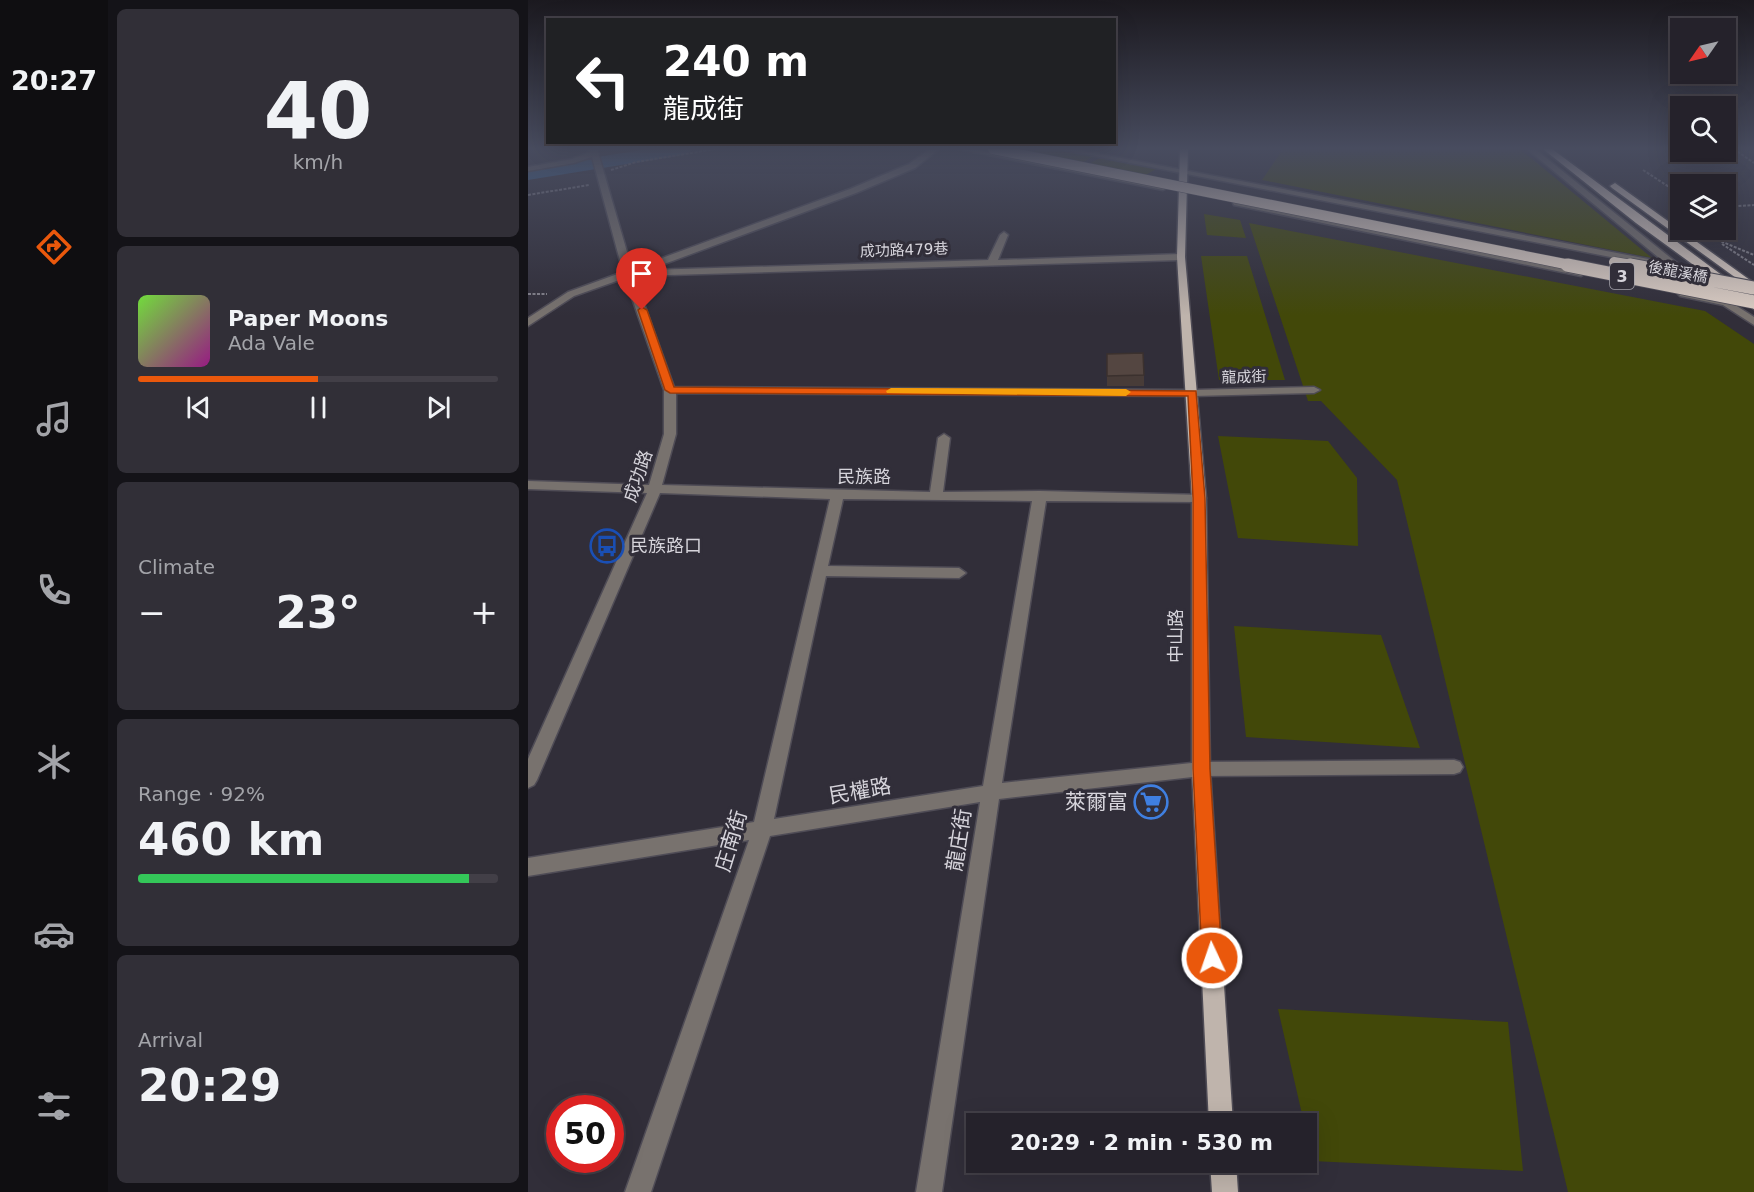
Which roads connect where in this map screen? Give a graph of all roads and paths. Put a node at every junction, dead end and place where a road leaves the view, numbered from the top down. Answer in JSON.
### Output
{"nodes":[{"id":1,"x":608,"y":205,"type":"edge"},
{"id":2,"x":812,"y":205,"type":"edge"},
{"id":3,"x":1183,"y":205,"type":"edge"},
{"id":4,"x":1246,"y":205,"type":"edge"},
{"id":5,"x":1266,"y":205,"type":"edge"},
{"id":6,"x":1316,"y":205,"type":"edge"},
{"id":7,"x":1357,"y":205,"type":"edge"},
{"id":8,"x":1599,"y":205,"type":"edge"},
{"id":9,"x":1619,"y":205,"type":"edge"},
{"id":10,"x":1641,"y":205,"type":"edge"},
{"id":11,"x":1754,"y":205,"type":"edge"},
{"id":12,"x":1736,"y":206,"type":"edge"},
{"id":13,"x":1004,"y":235,"type":"dead end"},
{"id":14,"x":1715,"y":240,"type":"edge"},
{"id":15,"x":1717,"y":240,"type":"edge"},
{"id":16,"x":1754,"y":255,"type":"edge"},
{"id":17,"x":1181,"y":257,"type":"junction"},
{"id":18,"x":992,"y":262,"type":"junction"},
{"id":19,"x":1754,"y":265,"type":"edge"},
{"id":20,"x":1677,"y":267,"type":"junction"},
{"id":21,"x":628,"y":273,"type":"junction"},
{"id":22,"x":1754,"y":288,"type":"edge"},
{"id":23,"x":1725,"y":303,"type":"junction"},
{"id":24,"x":1754,"y":303,"type":"edge"},
{"id":25,"x":1754,"y":322,"type":"edge"},
{"id":26,"x":528,"y":323,"type":"edge"},
{"id":27,"x":670,"y":390,"type":"junction"},
{"id":28,"x":1314,"y":390,"type":"dead end"},
{"id":29,"x":1193,"y":393,"type":"junction"},
{"id":30,"x":944,"y":438,"type":"dead end"},
{"id":31,"x":528,"y":485,"type":"edge"},
{"id":32,"x":654,"y":490,"type":"junction"},
{"id":33,"x":837,"y":495,"type":"junction"},
{"id":34,"x":936,"y":495,"type":"junction"},
{"id":35,"x":1041,"y":495,"type":"junction"},
{"id":36,"x":1199,"y":498,"type":"junction"},
{"id":37,"x":820,"y":571,"type":"junction"},
{"id":38,"x":959,"y":573,"type":"dead end"},
{"id":39,"x":1454,"y":767,"type":"dead end"},
{"id":40,"x":1201,"y":769,"type":"junction"},
{"id":41,"x":528,"y":780,"type":"edge"},
{"id":42,"x":991,"y":792,"type":"junction"},
{"id":43,"x":762,"y":830,"type":"junction"},
{"id":44,"x":528,"y":867,"type":"edge"},
{"id":45,"x":1220,"y":1113,"type":"edge"},
{"id":46,"x":1224,"y":1173,"type":"edge"},
{"id":47,"x":639,"y":1192,"type":"edge"},
{"id":48,"x":929,"y":1192,"type":"edge"},
{"id":49,"x":1225,"y":1192,"type":"edge"}],
"edges":[{"from":1,"to":21,"type":"street","name":"成功路"},
{"from":2,"to":21,"type":"street"},
{"from":3,"to":17,"type":"main road","name":"中山路"},
{"from":4,"to":23,"type":"street"},
{"from":5,"to":24,"type":"highway","name":"後龍溪橋","number":"3","bridge":true},
{"from":6,"to":22,"type":"highway","name":"後龍溪橋","number":"3","bridge":true},
{"from":7,"to":20,"type":"street"},
{"from":8,"to":20,"type":"street"},
{"from":9,"to":24,"type":"highway"},
{"from":10,"to":22,"type":"highway"},
{"from":11,"to":12,"type":"path"},
{"from":13,"to":18,"type":"street"},
{"from":14,"to":19,"type":"path"},
{"from":15,"to":16,"type":"path"},
{"from":17,"to":18,"type":"street","name":"成功路479巷"},
{"from":17,"to":29,"type":"main road","name":"中山路"},
{"from":18,"to":21,"type":"street","name":"成功路479巷"},
{"from":20,"to":23,"type":"street"},
{"from":21,"to":26,"type":"street"},
{"from":21,"to":27,"type":"street","name":"成功路"},
{"from":23,"to":25,"type":"street"},
{"from":27,"to":29,"type":"street","name":"龍成街"},
{"from":27,"to":32,"type":"street","name":"成功路"},
{"from":28,"to":29,"type":"street","name":"龍成街"},
{"from":29,"to":36,"type":"main road","name":"中山路"},
{"from":30,"to":34,"type":"street"},
{"from":31,"to":32,"type":"street","name":"民族路"},
{"from":32,"to":33,"type":"street","name":"民族路"},
{"from":32,"to":41,"type":"street","name":"成功路"},
{"from":33,"to":34,"type":"street","name":"民族路"},
{"from":33,"to":37,"type":"street","name":"庄南街"},
{"from":34,"to":35,"type":"street","name":"民族路"},
{"from":35,"to":36,"type":"street","name":"民族路"},
{"from":35,"to":42,"type":"street","name":"龍庄街"},
{"from":36,"to":40,"type":"main road","name":"中山路"},
{"from":37,"to":38,"type":"street"},
{"from":37,"to":43,"type":"street","name":"庄南街"},
{"from":39,"to":40,"type":"street","name":"民權路"},
{"from":40,"to":42,"type":"street","name":"民權路"},
{"from":40,"to":45,"type":"main road","name":"中山路"},
{"from":42,"to":43,"type":"street","name":"民權路"},
{"from":42,"to":48,"type":"street","name":"龍庄街"},
{"from":43,"to":44,"type":"street","name":"民權路"},
{"from":43,"to":47,"type":"street","name":"庄南街"},
{"from":46,"to":49,"type":"main road"}]}
